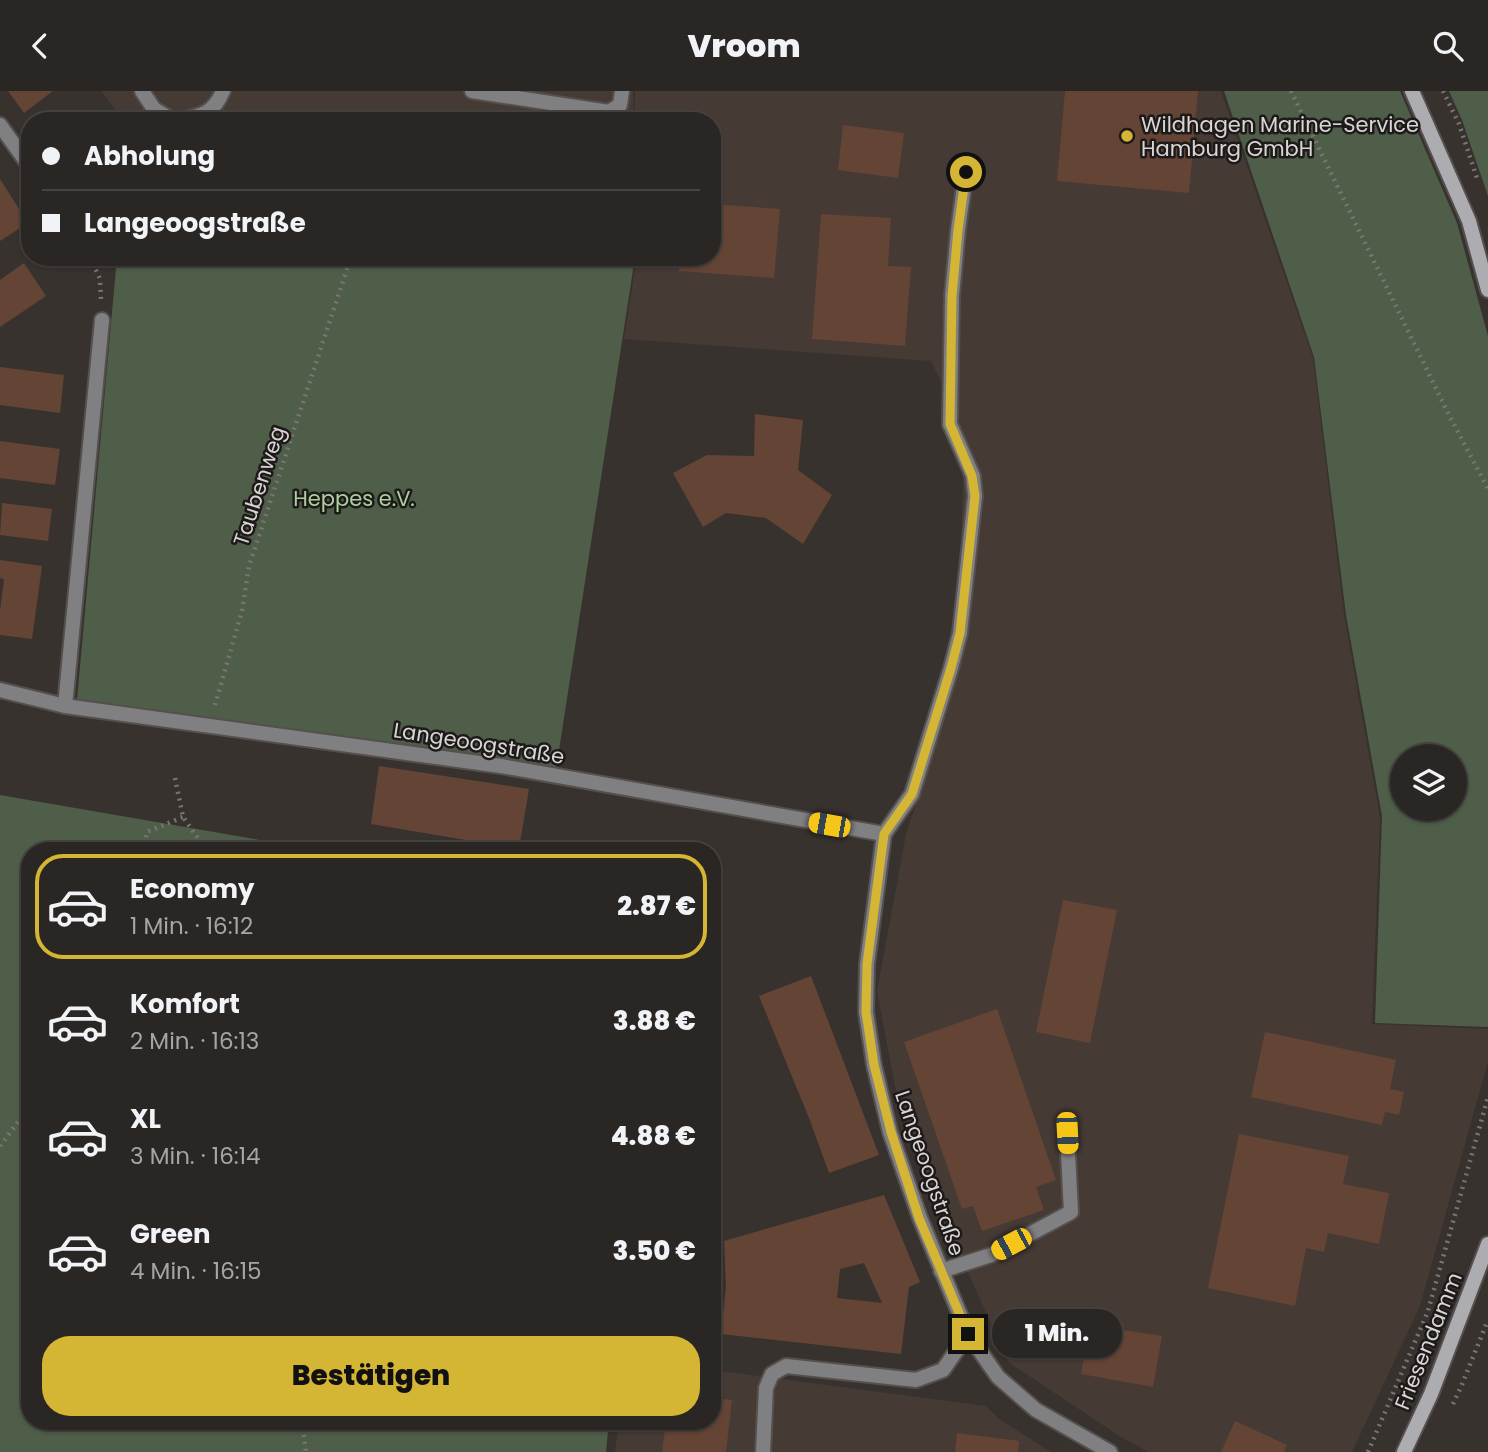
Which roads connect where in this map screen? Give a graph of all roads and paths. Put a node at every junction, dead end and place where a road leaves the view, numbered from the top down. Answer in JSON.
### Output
{"nodes":[{"id":1,"x":142,"y":91,"type":"edge"},
{"id":2,"x":223,"y":91,"type":"edge"},
{"id":3,"x":472,"y":91,"type":"edge"},
{"id":4,"x":622,"y":91,"type":"edge"},
{"id":5,"x":1291,"y":91,"type":"edge"},
{"id":6,"x":1412,"y":91,"type":"edge"},
{"id":7,"x":1443,"y":91,"type":"edge"},
{"id":8,"x":563,"y":98,"type":"edge"},
{"id":9,"x":159,"y":112,"type":"edge"},
{"id":10,"x":206,"y":112,"type":"edge"},
{"id":11,"x":0,"y":125,"type":"edge"},
{"id":12,"x":21,"y":154,"type":"edge"},
{"id":13,"x":966,"y":172,"type":"dead end"},
{"id":14,"x":1480,"y":188,"type":"dead end"},
{"id":15,"x":94,"y":266,"type":"edge"},
{"id":16,"x":348,"y":266,"type":"edge"},
{"id":17,"x":1488,"y":291,"type":"edge"},
{"id":18,"x":102,"y":320,"type":"joint"},
{"id":19,"x":1488,"y":489,"type":"edge"},
{"id":20,"x":0,"y":690,"type":"edge"},
{"id":21,"x":65,"y":706,"type":"junction"},
{"id":22,"x":201,"y":724,"type":"junction"},
{"id":23,"x":175,"y":778,"type":"dead end"},
{"id":24,"x":183,"y":817,"type":"junction"},
{"id":25,"x":884,"y":834,"type":"junction"},
{"id":26,"x":145,"y":842,"type":"edge"},
{"id":27,"x":201,"y":842,"type":"edge"},
{"id":28,"x":1488,"y":1097,"type":"edge"},
{"id":29,"x":21,"y":1118,"type":"edge"},
{"id":30,"x":1067,"y":1133,"type":"dead end"},
{"id":31,"x":0,"y":1146,"type":"edge"},
{"id":32,"x":1488,"y":1244,"type":"edge"},
{"id":33,"x":941,"y":1271,"type":"junction"},
{"id":34,"x":968,"y":1334,"type":"junction"},
{"id":35,"x":303,"y":1430,"type":"edge"},
{"id":36,"x":306,"y":1452,"type":"edge"},
{"id":37,"x":762,"y":1452,"type":"edge"},
{"id":38,"x":1110,"y":1452,"type":"edge"},
{"id":39,"x":1368,"y":1452,"type":"edge"},
{"id":40,"x":1404,"y":1452,"type":"edge"}],
"edges":[{"from":1,"to":9,"type":"street"},
{"from":2,"to":10,"type":"street"},
{"from":3,"to":8,"type":"street"},
{"from":4,"to":8,"type":"street"},
{"from":5,"to":19,"type":"path"},
{"from":6,"to":17,"type":"main road"},
{"from":7,"to":14,"type":"path"},
{"from":11,"to":12,"type":"street"},
{"from":13,"to":25,"type":"street","name":"Langeoogstraße"},
{"from":15,"to":18,"type":"path"},
{"from":16,"to":22,"type":"path","name":"Taubenweg"},
{"from":18,"to":21,"type":"street"},
{"from":20,"to":21,"type":"street","name":"Langeoogstraße"},
{"from":21,"to":22,"type":"street","name":"Langeoogstraße"},
{"from":22,"to":25,"type":"street","name":"Langeoogstraße"},
{"from":23,"to":24,"type":"path"},
{"from":24,"to":26,"type":"path"},
{"from":24,"to":27,"type":"path"},
{"from":25,"to":33,"type":"street","name":"Langeoogstraße"},
{"from":28,"to":39,"type":"path"},
{"from":29,"to":31,"type":"path"},
{"from":30,"to":33,"type":"street"},
{"from":32,"to":40,"type":"main road","name":"Friesendamm"},
{"from":33,"to":34,"type":"street","name":"Langeoogstraße"},
{"from":34,"to":37,"type":"street"},
{"from":34,"to":38,"type":"street","name":"Langeoogstraße"},
{"from":35,"to":36,"type":"path"}]}
